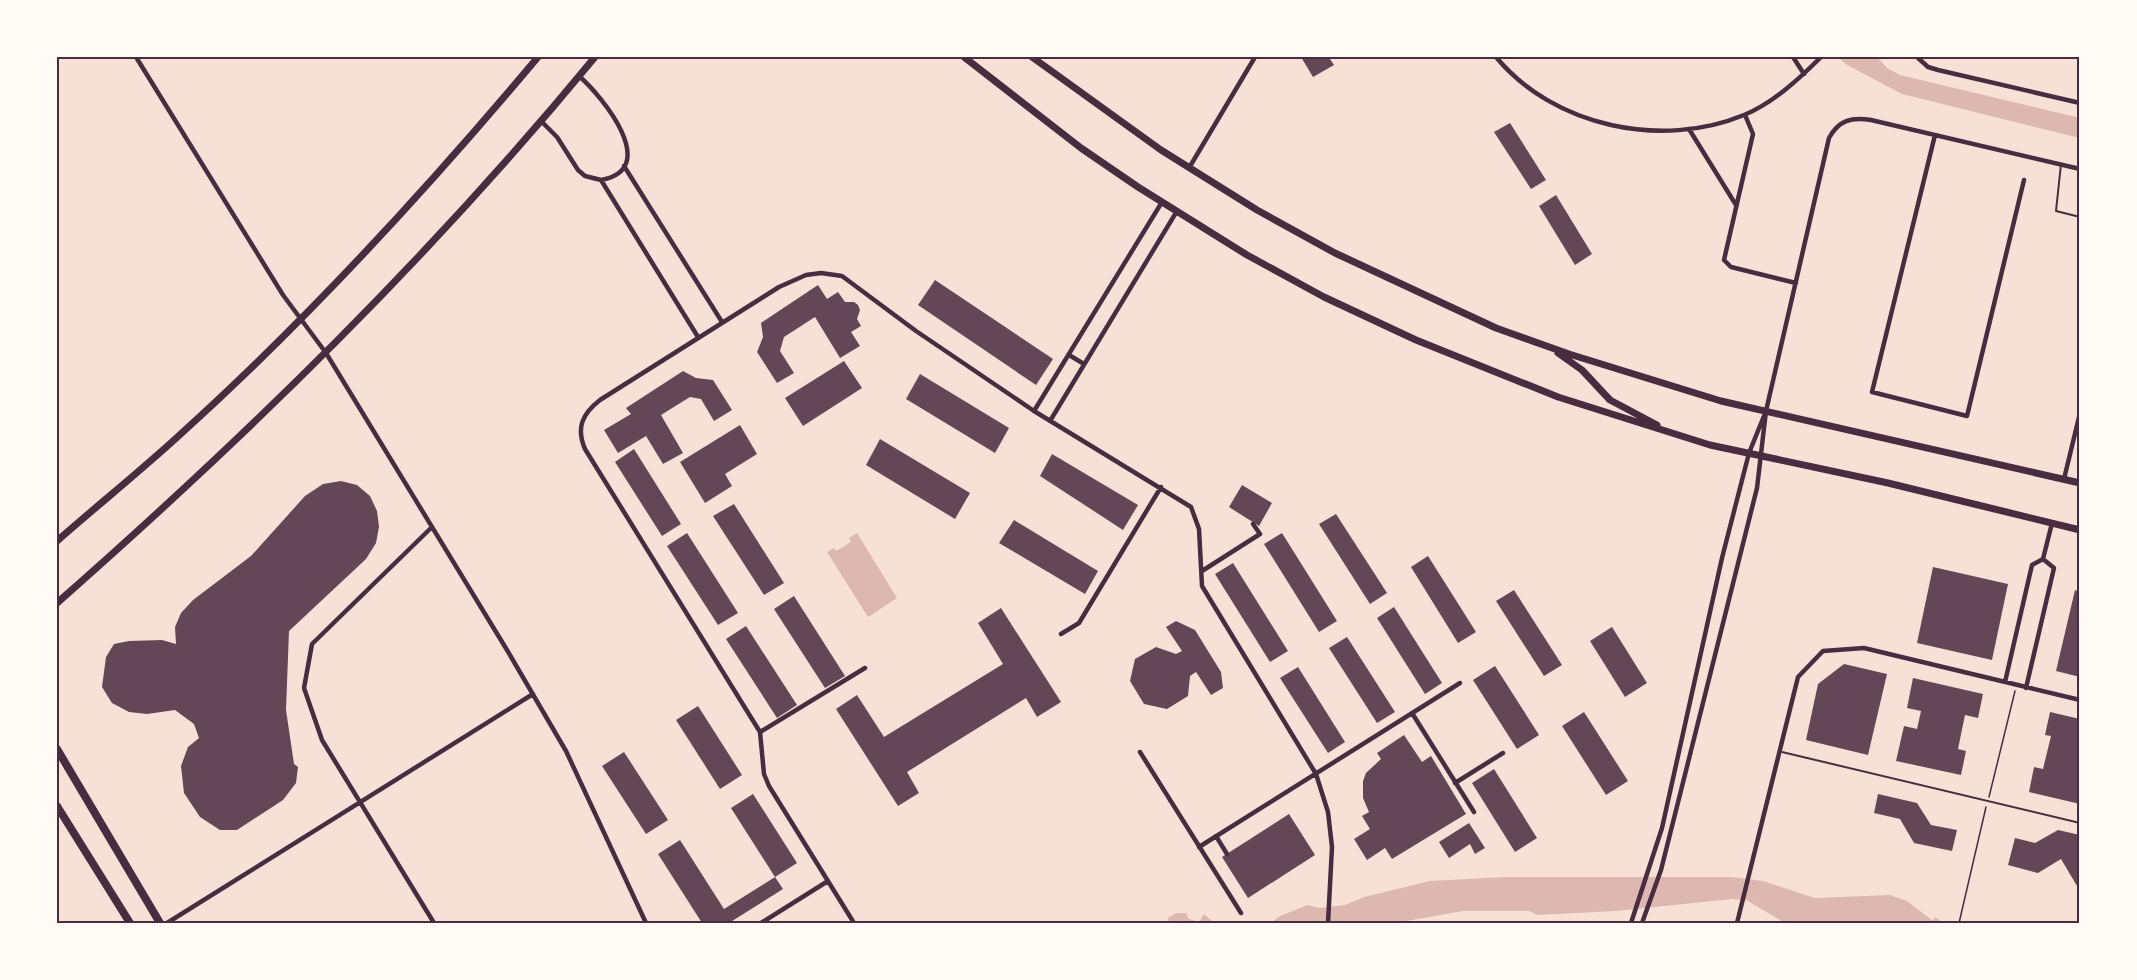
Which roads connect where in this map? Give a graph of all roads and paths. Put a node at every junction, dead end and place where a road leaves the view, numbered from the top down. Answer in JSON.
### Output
{"nodes":[{"id":1,"x":136,"y":57,"type":"edge"},
{"id":2,"x":538,"y":57,"type":"edge"},
{"id":3,"x":595,"y":57,"type":"edge"},
{"id":4,"x":964,"y":57,"type":"edge"},
{"id":5,"x":1032,"y":57,"type":"edge"},
{"id":6,"x":1255,"y":57,"type":"edge"},
{"id":7,"x":1496,"y":57,"type":"edge"},
{"id":8,"x":1793,"y":57,"type":"edge"},
{"id":9,"x":1821,"y":57,"type":"edge"},
{"id":10,"x":1917,"y":57,"type":"edge"},
{"id":11,"x":1804,"y":74,"type":"junction"},
{"id":12,"x":579,"y":76,"type":"junction"},
{"id":13,"x":2080,"y":103,"type":"edge"},
{"id":14,"x":1745,"y":115,"type":"junction"},
{"id":15,"x":542,"y":122,"type":"junction"},
{"id":16,"x":1689,"y":129,"type":"junction"},
{"id":17,"x":1935,"y":135,"type":"junction"},
{"id":18,"x":2061,"y":165,"type":"junction"},
{"id":19,"x":624,"y":166,"type":"junction"},
{"id":20,"x":1189,"y":168,"type":"junction"},
{"id":21,"x":2080,"y":169,"type":"edge"},
{"id":22,"x":601,"y":180,"type":"junction"},
{"id":23,"x":2024,"y":180,"type":"dead end"},
{"id":24,"x":1162,"y":202,"type":"junction"},
{"id":25,"x":1736,"y":204,"type":"junction"},
{"id":26,"x":1177,"y":211,"type":"junction"},
{"id":27,"x":2080,"y":217,"type":"edge"},
{"id":28,"x":1796,"y":283,"type":"junction"},
{"id":29,"x":300,"y":320,"type":"junction"},
{"id":30,"x":722,"y":322,"type":"junction"},
{"id":31,"x":698,"y":337,"type":"junction"},
{"id":32,"x":1551,"y":348,"type":"junction"},
{"id":33,"x":326,"y":353,"type":"junction"},
{"id":34,"x":1069,"y":355,"type":"junction"},
{"id":35,"x":1084,"y":364,"type":"junction"},
{"id":36,"x":1034,"y":411,"type":"junction"},
{"id":37,"x":1766,"y":411,"type":"junction"},
{"id":38,"x":2080,"y":412,"type":"edge"},
{"id":39,"x":1050,"y":421,"type":"junction"},
{"id":40,"x":1671,"y":433,"type":"junction"},
{"id":41,"x":1749,"y":453,"type":"junction"},
{"id":42,"x":1762,"y":456,"type":"junction"},
{"id":43,"x":2064,"y":479,"type":"junction"},
{"id":44,"x":2080,"y":483,"type":"edge"},
{"id":45,"x":1161,"y":487,"type":"junction"},
{"id":46,"x":2052,"y":523,"type":"junction"},
{"id":47,"x":1253,"y":524,"type":"dead end"},
{"id":48,"x":432,"y":528,"type":"junction"},
{"id":49,"x":2080,"y":530,"type":"edge"},
{"id":50,"x":57,"y":542,"type":"edge"},
{"id":51,"x":2043,"y":560,"type":"junction"},
{"id":52,"x":1202,"y":571,"type":"junction"},
{"id":53,"x":57,"y":603,"type":"edge"},
{"id":54,"x":1061,"y":634,"type":"dead end"},
{"id":55,"x":865,"y":668,"type":"dead end"},
{"id":56,"x":2005,"y":682,"type":"junction"},
{"id":57,"x":1460,"y":683,"type":"dead end"},
{"id":58,"x":2026,"y":687,"type":"junction"},
{"id":59,"x":533,"y":694,"type":"junction"},
{"id":60,"x":2080,"y":700,"type":"edge"},
{"id":61,"x":1412,"y":713,"type":"junction"},
{"id":62,"x":760,"y":732,"type":"junction"},
{"id":63,"x":57,"y":749,"type":"edge"},
{"id":64,"x":1779,"y":751,"type":"junction"},
{"id":65,"x":1140,"y":752,"type":"dead end"},
{"id":66,"x":1503,"y":753,"type":"dead end"},
{"id":67,"x":1316,"y":774,"type":"junction"},
{"id":68,"x":1455,"y":783,"type":"junction"},
{"id":69,"x":358,"y":803,"type":"junction"},
{"id":70,"x":57,"y":806,"type":"edge"},
{"id":71,"x":1474,"y":812,"type":"dead end"},
{"id":72,"x":2080,"y":823,"type":"edge"},
{"id":73,"x":1216,"y":836,"type":"junction"},
{"id":74,"x":1199,"y":847,"type":"junction"},
{"id":75,"x":1227,"y":854,"type":"dead end"},
{"id":76,"x":828,"y":881,"type":"junction"},
{"id":77,"x":1963,"y":907,"type":"dead end"},
{"id":78,"x":1240,"y":913,"type":"dead end"},
{"id":79,"x":1738,"y":920,"type":"edge"},
{"id":80,"x":130,"y":923,"type":"edge"},
{"id":81,"x":160,"y":923,"type":"edge"},
{"id":82,"x":167,"y":923,"type":"edge"},
{"id":83,"x":434,"y":923,"type":"edge"},
{"id":84,"x":646,"y":923,"type":"edge"},
{"id":85,"x":761,"y":923,"type":"edge"},
{"id":86,"x":854,"y":923,"type":"edge"},
{"id":87,"x":1328,"y":923,"type":"edge"},
{"id":88,"x":1631,"y":923,"type":"edge"},
{"id":89,"x":1642,"y":923,"type":"edge"},
{"id":90,"x":1959,"y":923,"type":"edge"}],
"edges":[{"from":1,"to":29,"type":"street"},
{"from":2,"to":29,"type":"main road"},
{"from":3,"to":12,"type":"main road"},
{"from":4,"to":24,"type":"main road"},
{"from":5,"to":20,"type":"main road"},
{"from":6,"to":20,"type":"street"},
{"from":7,"to":16,"type":"street"},
{"from":8,"to":11,"type":"street"},
{"from":9,"to":11,"type":"street"},
{"from":10,"to":13,"type":"street"},
{"from":11,"to":14,"type":"street"},
{"from":12,"to":15,"type":"main road"},
{"from":12,"to":19,"type":"street"},
{"from":14,"to":16,"type":"street"},
{"from":14,"to":25,"type":"street"},
{"from":15,"to":22,"type":"street"},
{"from":15,"to":33,"type":"main road"},
{"from":16,"to":25,"type":"street"},
{"from":17,"to":18,"type":"street"},
{"from":17,"to":23,"type":"street"},
{"from":17,"to":28,"type":"street"},
{"from":18,"to":21,"type":"street"},
{"from":18,"to":27,"type":"lane"},
{"from":19,"to":22,"type":"street"},
{"from":19,"to":30,"type":"street"},
{"from":20,"to":32,"type":"main road"},
{"from":22,"to":31,"type":"street"},
{"from":24,"to":26,"type":"main road"},
{"from":24,"to":34,"type":"street"},
{"from":25,"to":28,"type":"street"},
{"from":26,"to":35,"type":"street"},
{"from":26,"to":40,"type":"main road"},
{"from":28,"to":37,"type":"street"},
{"from":29,"to":33,"type":"street"},
{"from":29,"to":50,"type":"main road"},
{"from":30,"to":31,"type":"street"},
{"from":30,"to":36,"type":"street"},
{"from":31,"to":62,"type":"street"},
{"from":32,"to":37,"type":"main road"},
{"from":32,"to":40,"type":"main road"},
{"from":33,"to":48,"type":"street"},
{"from":33,"to":53,"type":"main road"},
{"from":34,"to":35,"type":"street"},
{"from":34,"to":36,"type":"street"},
{"from":35,"to":39,"type":"street"},
{"from":36,"to":39,"type":"street"},
{"from":37,"to":41,"type":"street"},
{"from":37,"to":42,"type":"street"},
{"from":37,"to":43,"type":"main road"},
{"from":38,"to":43,"type":"street"},
{"from":39,"to":45,"type":"street"},
{"from":40,"to":41,"type":"main road"},
{"from":41,"to":42,"type":"main road"},
{"from":41,"to":88,"type":"street"},
{"from":42,"to":46,"type":"main road"},
{"from":42,"to":89,"type":"street"},
{"from":43,"to":44,"type":"main road"},
{"from":45,"to":52,"type":"street"},
{"from":45,"to":54,"type":"street"},
{"from":46,"to":49,"type":"main road"},
{"from":46,"to":51,"type":"street"},
{"from":47,"to":52,"type":"street"},
{"from":48,"to":59,"type":"street"},
{"from":48,"to":69,"type":"street"},
{"from":51,"to":56,"type":"street"},
{"from":51,"to":58,"type":"street"},
{"from":52,"to":67,"type":"street"},
{"from":55,"to":62,"type":"street"},
{"from":56,"to":58,"type":"street"},
{"from":56,"to":64,"type":"street"},
{"from":57,"to":61,"type":"street"},
{"from":58,"to":60,"type":"street"},
{"from":59,"to":69,"type":"street"},
{"from":59,"to":84,"type":"street"},
{"from":61,"to":67,"type":"street"},
{"from":61,"to":68,"type":"street"},
{"from":62,"to":76,"type":"street"},
{"from":63,"to":81,"type":"main road"},
{"from":64,"to":72,"type":"lane"},
{"from":64,"to":79,"type":"street"},
{"from":65,"to":74,"type":"street"},
{"from":66,"to":68,"type":"street"},
{"from":67,"to":73,"type":"street"},
{"from":67,"to":87,"type":"street"},
{"from":68,"to":71,"type":"street"},
{"from":69,"to":82,"type":"street"},
{"from":69,"to":83,"type":"street"},
{"from":70,"to":80,"type":"main road"},
{"from":73,"to":74,"type":"street"},
{"from":73,"to":75,"type":"street"},
{"from":74,"to":78,"type":"street"},
{"from":76,"to":85,"type":"street"},
{"from":76,"to":86,"type":"street"},
{"from":77,"to":90,"type":"path"}]}
